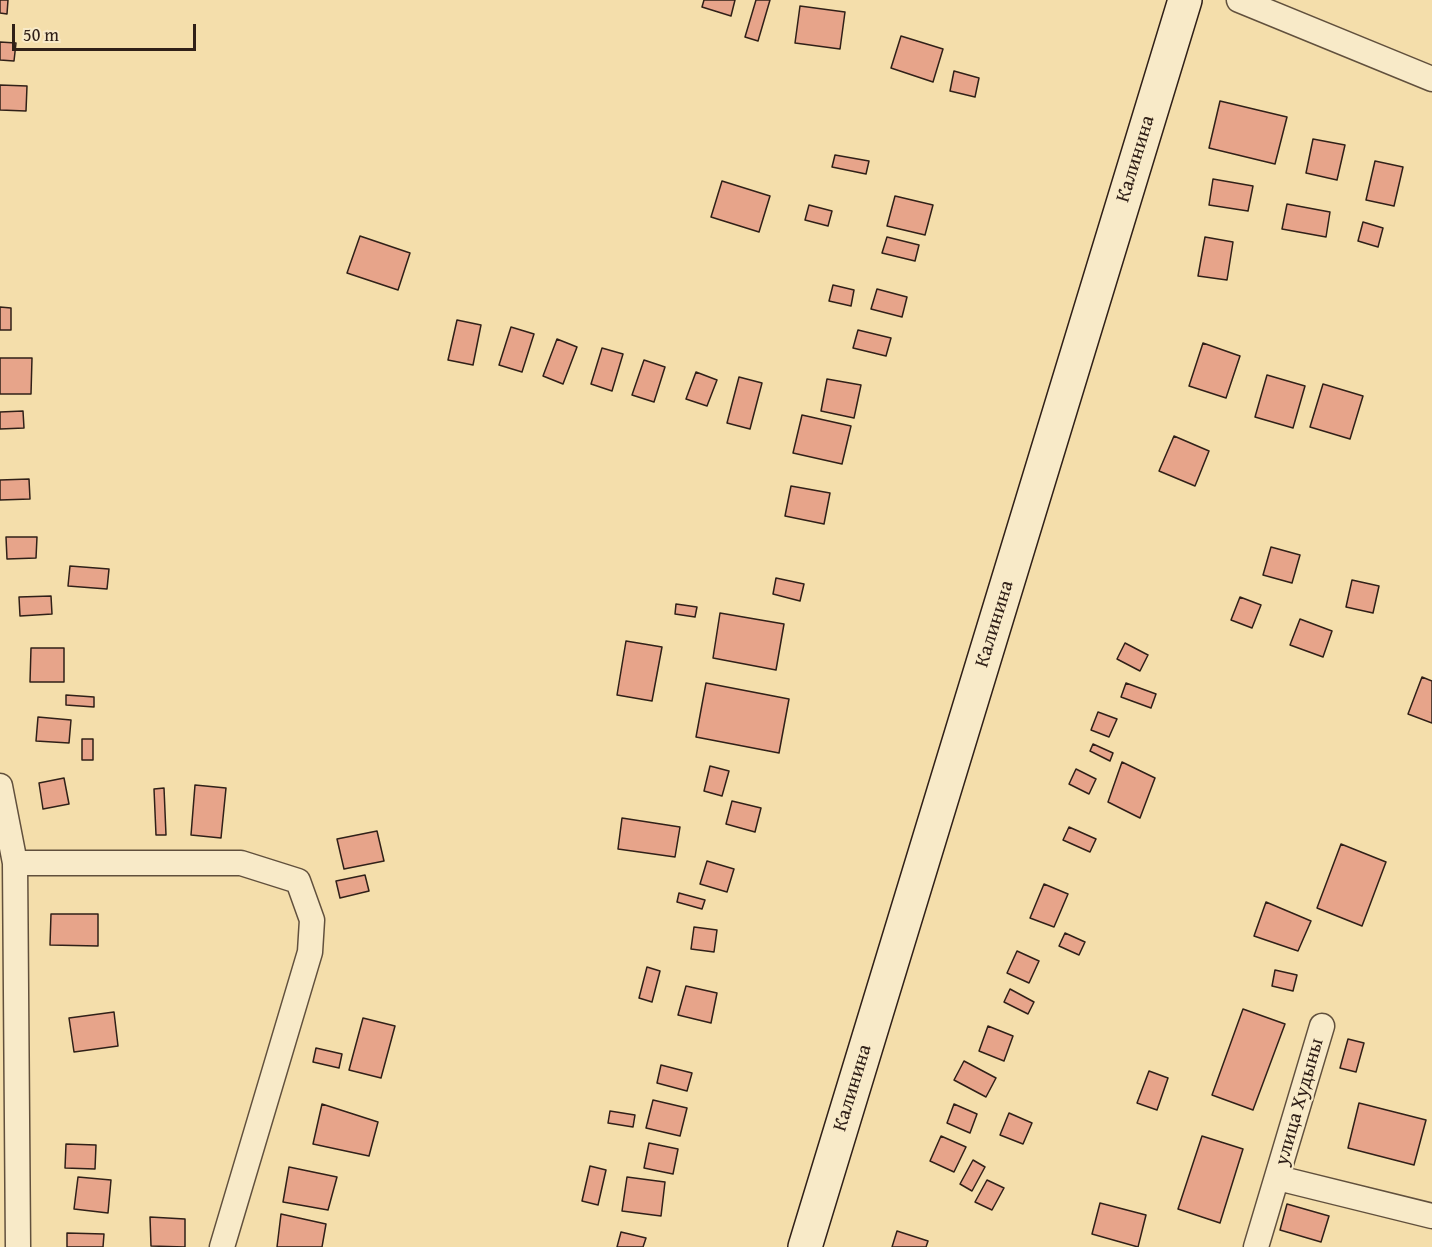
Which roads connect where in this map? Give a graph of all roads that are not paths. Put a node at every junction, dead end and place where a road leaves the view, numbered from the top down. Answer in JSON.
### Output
{"nodes":[{"id":1,"x":1185,"y":0,"type":"edge"},
{"id":2,"x":1239,"y":0,"type":"edge"},
{"id":3,"x":1432,"y":79,"type":"edge"},
{"id":4,"x":0,"y":786,"type":"edge"},
{"id":5,"x":15,"y":863,"type":"junction"},
{"id":6,"x":1322,"y":1026,"type":"dead end"},
{"id":7,"x":1278,"y":1178,"type":"junction"},
{"id":8,"x":1432,"y":1216,"type":"edge"},
{"id":9,"x":18,"y":1247,"type":"edge"},
{"id":10,"x":222,"y":1247,"type":"edge"},
{"id":11,"x":805,"y":1247,"type":"edge"},
{"id":12,"x":1256,"y":1247,"type":"edge"}],
"edges":[{"from":1,"to":11,"type":"street","name":"Калинина"},
{"from":2,"to":3,"type":"street"},
{"from":4,"to":5,"type":"street"},
{"from":5,"to":9,"type":"street"},
{"from":5,"to":10,"type":"street"},
{"from":6,"to":7,"type":"street","name":"улица Худыны"},
{"from":7,"to":8,"type":"street","name":"улица Худыны"},
{"from":7,"to":12,"type":"street","name":"улица Худыны"}]}
